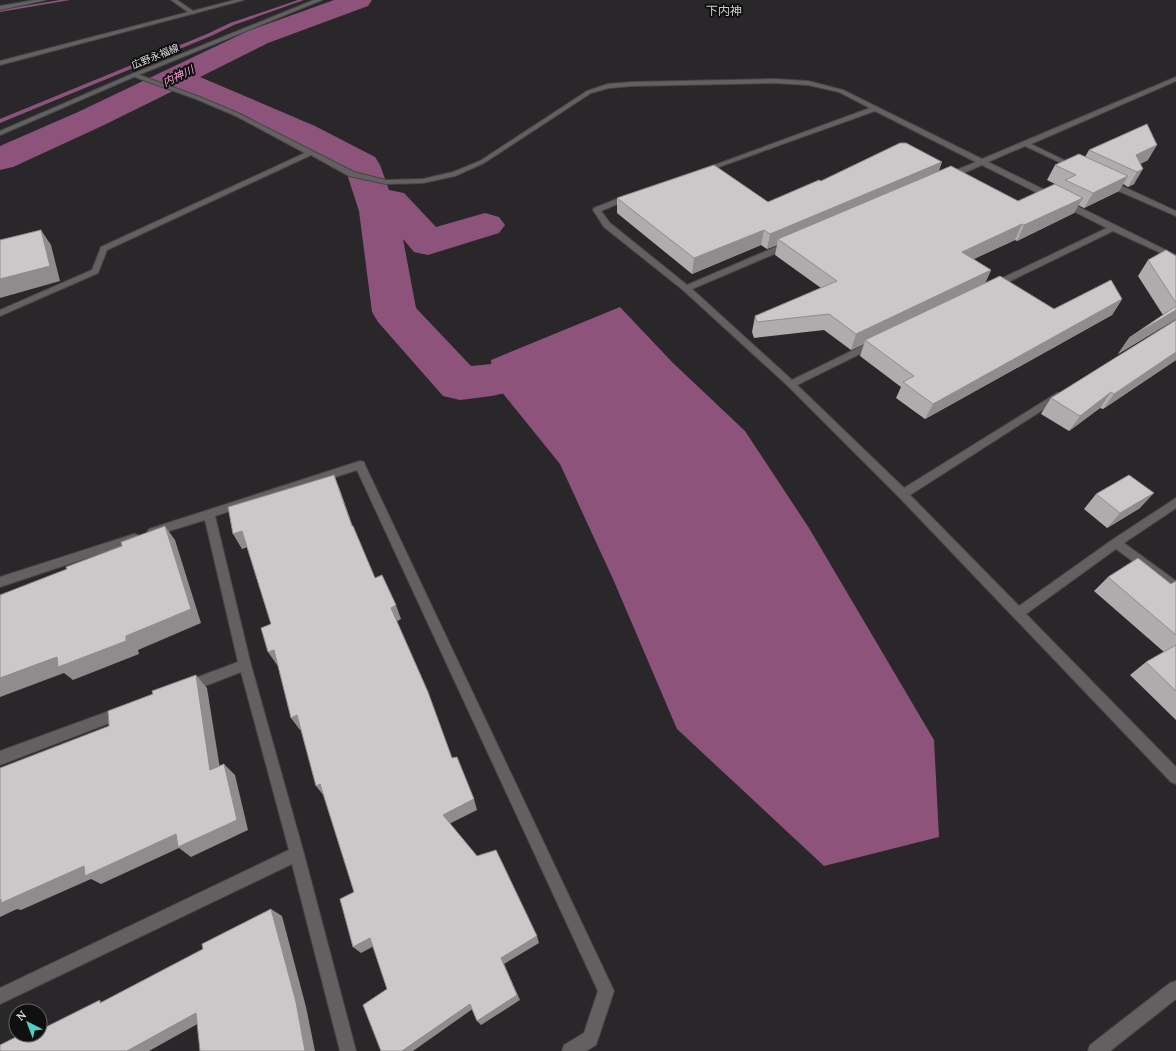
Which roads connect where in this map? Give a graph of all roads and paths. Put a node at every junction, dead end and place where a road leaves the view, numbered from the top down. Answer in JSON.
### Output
{"nodes":[{"id":1,"x":42,"y":0,"type":"edge"},
{"id":2,"x":174,"y":0,"type":"edge"},
{"id":3,"x":240,"y":0,"type":"edge"},
{"id":4,"x":319,"y":0,"type":"edge"},
{"id":5,"x":0,"y":8,"type":"edge"},
{"id":6,"x":192,"y":13,"type":"junction"},
{"id":7,"x":0,"y":64,"type":"edge"},
{"id":8,"x":134,"y":74,"type":"junction"},
{"id":9,"x":1176,"y":79,"type":"edge"},
{"id":10,"x":876,"y":108,"type":"junction"},
{"id":11,"x":0,"y":133,"type":"edge"},
{"id":12,"x":1024,"y":143,"type":"junction"},
{"id":13,"x":310,"y":153,"type":"junction"},
{"id":14,"x":983,"y":161,"type":"junction"},
{"id":15,"x":1081,"y":170,"type":"edge"},
{"id":16,"x":693,"y":175,"type":"edge"},
{"id":17,"x":940,"y":180,"type":"edge"},
{"id":18,"x":1102,"y":180,"type":"edge"},
{"id":19,"x":642,"y":193,"type":"edge"},
{"id":20,"x":1176,"y":205,"type":"edge"},
{"id":21,"x":1167,"y":210,"type":"junction"},
{"id":22,"x":1176,"y":214,"type":"edge"},
{"id":23,"x":1113,"y":228,"type":"junction"},
{"id":24,"x":794,"y":242,"type":"edge"},
{"id":25,"x":1176,"y":258,"type":"edge"},
{"id":26,"x":686,"y":288,"type":"junction"},
{"id":27,"x":984,"y":290,"type":"edge"},
{"id":28,"x":0,"y":313,"type":"edge"},
{"id":29,"x":884,"y":339,"type":"edge"},
{"id":30,"x":791,"y":384,"type":"junction"},
{"id":31,"x":1070,"y":390,"type":"edge"},
{"id":32,"x":903,"y":494,"type":"junction"},
{"id":33,"x":1176,"y":502,"type":"edge"},
{"id":34,"x":209,"y":514,"type":"junction"},
{"id":35,"x":1116,"y":543,"type":"junction"},
{"id":36,"x":0,"y":582,"type":"edge"},
{"id":37,"x":1176,"y":587,"type":"edge"},
{"id":38,"x":1018,"y":613,"type":"junction"},
{"id":39,"x":245,"y":665,"type":"junction"},
{"id":40,"x":178,"y":691,"type":"edge"},
{"id":41,"x":134,"y":707,"type":"edge"},
{"id":42,"x":0,"y":758,"type":"edge"},
{"id":43,"x":1176,"y":777,"type":"edge"},
{"id":44,"x":297,"y":854,"type":"junction"},
{"id":45,"x":1176,"y":989,"type":"edge"},
{"id":46,"x":0,"y":996,"type":"edge"},
{"id":47,"x":348,"y":1051,"type":"edge"},
{"id":48,"x":570,"y":1051,"type":"edge"},
{"id":49,"x":1096,"y":1051,"type":"edge"}],
"edges":[{"from":1,"to":5,"type":"street"},
{"from":2,"to":6,"type":"street"},
{"from":3,"to":6,"type":"street"},
{"from":4,"to":8,"type":"street","name":"広野永福線"},
{"from":6,"to":7,"type":"street"},
{"from":8,"to":11,"type":"street","name":"広野永福線"},
{"from":8,"to":13,"type":"street"},
{"from":9,"to":12,"type":"street"},
{"from":10,"to":13,"type":"street"},
{"from":10,"to":14,"type":"street"},
{"from":10,"to":16,"type":"street"},
{"from":12,"to":14,"type":"street"},
{"from":12,"to":15,"type":"street"},
{"from":13,"to":28,"type":"street"},
{"from":14,"to":17,"type":"street"},
{"from":14,"to":23,"type":"street"},
{"from":18,"to":21,"type":"street"},
{"from":19,"to":26,"type":"street"},
{"from":20,"to":21,"type":"street"},
{"from":21,"to":22,"type":"street"},
{"from":23,"to":25,"type":"street"},
{"from":23,"to":27,"type":"street"},
{"from":24,"to":26,"type":"street"},
{"from":26,"to":30,"type":"street"},
{"from":29,"to":30,"type":"street"},
{"from":30,"to":32,"type":"street"},
{"from":31,"to":32,"type":"street"},
{"from":32,"to":38,"type":"street"},
{"from":33,"to":35,"type":"street"},
{"from":34,"to":36,"type":"street"},
{"from":34,"to":39,"type":"street"},
{"from":34,"to":48,"type":"street"},
{"from":35,"to":37,"type":"street"},
{"from":35,"to":38,"type":"street"},
{"from":38,"to":43,"type":"street"},
{"from":39,"to":40,"type":"street"},
{"from":39,"to":44,"type":"street"},
{"from":41,"to":42,"type":"street"},
{"from":44,"to":46,"type":"street"},
{"from":44,"to":47,"type":"street"},
{"from":45,"to":49,"type":"street"}]}
